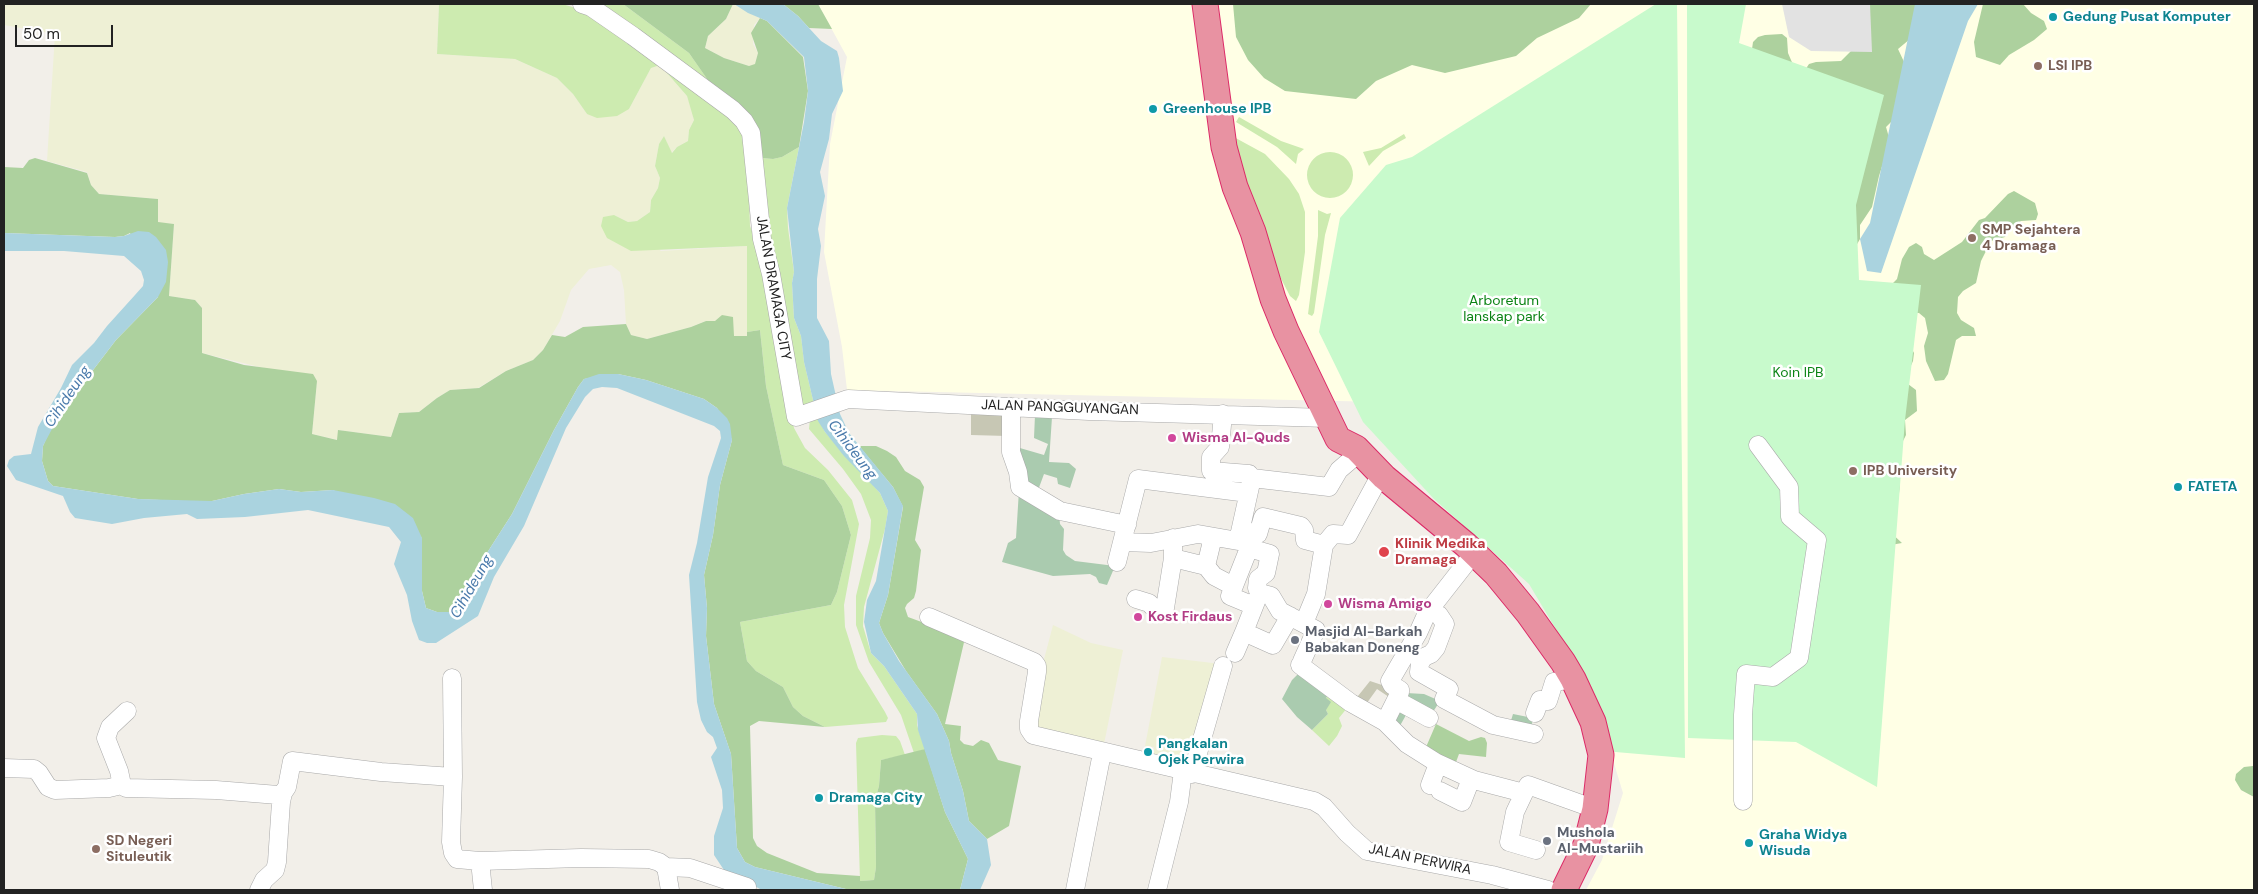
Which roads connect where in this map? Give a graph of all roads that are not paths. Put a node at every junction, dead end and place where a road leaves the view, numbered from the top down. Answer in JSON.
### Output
{"nodes":[{"id":1,"x":582,"y":4,"type":"edge"},
{"id":2,"x":1205,"y":4,"type":"edge"},
{"id":3,"x":1266,"y":275,"type":"junction"},
{"id":4,"x":1011,"y":408,"type":"junction"},
{"id":5,"x":1223,"y":414,"type":"junction"},
{"id":6,"x":802,"y":415,"type":"joint"},
{"id":7,"x":1327,"y":418,"type":"junction"},
{"id":8,"x":1758,"y":446,"type":"dead end"},
{"id":9,"x":1358,"y":450,"type":"junction"},
{"id":10,"x":1382,"y":474,"type":"junction"},
{"id":11,"x":1250,"y":486,"type":"junction"},
{"id":12,"x":1241,"y":530,"type":"junction"},
{"id":13,"x":1125,"y":533,"type":"junction"},
{"id":14,"x":1213,"y":537,"type":"junction"},
{"id":15,"x":1173,"y":538,"type":"junction"},
{"id":16,"x":1324,"y":545,"type":"junction"},
{"id":17,"x":1474,"y":553,"type":"junction"},
{"id":18,"x":1173,"y":558,"type":"junction"},
{"id":19,"x":1116,"y":562,"type":"dead end"},
{"id":20,"x":1206,"y":566,"type":"junction"},
{"id":21,"x":1233,"y":586,"type":"junction"},
{"id":22,"x":1136,"y":599,"type":"dead end"},
{"id":23,"x":1257,"y":600,"type":"junction"},
{"id":24,"x":1429,"y":610,"type":"junction"},
{"id":25,"x":929,"y":617,"type":"dead end"},
{"id":26,"x":1297,"y":620,"type":"junction"},
{"id":27,"x":1244,"y":632,"type":"junction"},
{"id":28,"x":1234,"y":653,"type":"dead end"},
{"id":29,"x":1223,"y":666,"type":"dead end"},
{"id":30,"x":452,"y":678,"type":"dead end"},
{"id":31,"x":1573,"y":679,"type":"junction"},
{"id":32,"x":1396,"y":700,"type":"junction"},
{"id":33,"x":127,"y":711,"type":"dead end"},
{"id":34,"x":1535,"y":713,"type":"dead end"},
{"id":35,"x":1429,"y":718,"type":"dead end"},
{"id":36,"x":1385,"y":722,"type":"junction"},
{"id":37,"x":1534,"y":734,"type":"dead end"},
{"id":38,"x":1102,"y":753,"type":"junction"},
{"id":39,"x":1438,"y":764,"type":"junction"},
{"id":40,"x":4,"y":768,"type":"edge"},
{"id":41,"x":1188,"y":772,"type":"junction"},
{"id":42,"x":453,"y":776,"type":"junction"},
{"id":43,"x":1471,"y":779,"type":"junction"},
{"id":44,"x":122,"y":785,"type":"junction"},
{"id":45,"x":283,"y":793,"type":"junction"},
{"id":46,"x":1524,"y":793,"type":"junction"},
{"id":47,"x":1743,"y":801,"type":"dead end"},
{"id":48,"x":1595,"y":809,"type":"junction"},
{"id":49,"x":1536,"y":850,"type":"dead end"},
{"id":50,"x":480,"y":861,"type":"junction"},
{"id":51,"x":666,"y":867,"type":"junction"},
{"id":52,"x":748,"y":887,"type":"dead end"},
{"id":53,"x":259,"y":890,"type":"edge"},
{"id":54,"x":483,"y":890,"type":"edge"},
{"id":55,"x":670,"y":890,"type":"edge"},
{"id":56,"x":1075,"y":890,"type":"edge"},
{"id":57,"x":1157,"y":890,"type":"edge"},
{"id":58,"x":1548,"y":890,"type":"edge"},
{"id":59,"x":1564,"y":890,"type":"edge"}],
"edges":[{"from":1,"to":6,"type":"street","name":"JALAN DRAMAGA CITY"},
{"from":2,"to":3,"type":"highway"},
{"from":3,"to":7,"type":"highway"},
{"from":3,"to":9,"type":"highway"},
{"from":4,"to":5,"type":"street","name":"JALAN PANGGUYANGAN"},
{"from":4,"to":6,"type":"street","name":"JALAN PANGGUYANGAN"},
{"from":4,"to":13,"type":"street"},
{"from":5,"to":7,"type":"street","name":"JALAN PANGGUYANGAN"},
{"from":5,"to":11,"type":"street"},
{"from":7,"to":9,"type":"highway"},
{"from":8,"to":47,"type":"street"},
{"from":9,"to":10,"type":"highway"},
{"from":9,"to":11,"type":"street"},
{"from":10,"to":16,"type":"street"},
{"from":10,"to":17,"type":"highway"},
{"from":11,"to":12,"type":"street"},
{"from":11,"to":13,"type":"street"},
{"from":12,"to":14,"type":"street"},
{"from":12,"to":16,"type":"street"},
{"from":13,"to":15,"type":"street"},
{"from":13,"to":19,"type":"street"},
{"from":14,"to":15,"type":"street"},
{"from":14,"to":20,"type":"street"},
{"from":15,"to":18,"type":"street"},
{"from":16,"to":26,"type":"street"},
{"from":17,"to":24,"type":"street"},
{"from":17,"to":31,"type":"highway"},
{"from":18,"to":20,"type":"street"},
{"from":18,"to":22,"type":"street"},
{"from":20,"to":21,"type":"street"},
{"from":21,"to":23,"type":"street"},
{"from":21,"to":23,"type":"street"},
{"from":23,"to":26,"type":"street"},
{"from":23,"to":27,"type":"street"},
{"from":24,"to":32,"type":"street"},
{"from":24,"to":37,"type":"street"},
{"from":25,"to":38,"type":"street","name":"JALAN PERWIRA"},
{"from":26,"to":27,"type":"street"},
{"from":26,"to":36,"type":"street"},
{"from":27,"to":28,"type":"street"},
{"from":29,"to":41,"type":"street"},
{"from":30,"to":42,"type":"street"},
{"from":31,"to":34,"type":"street"},
{"from":31,"to":48,"type":"highway"},
{"from":32,"to":35,"type":"street"},
{"from":32,"to":36,"type":"street"},
{"from":33,"to":44,"type":"street"},
{"from":36,"to":39,"type":"street"},
{"from":38,"to":41,"type":"street","name":"JALAN PERWIRA"},
{"from":38,"to":56,"type":"street"},
{"from":39,"to":43,"type":"street"},
{"from":39,"to":43,"type":"street"},
{"from":40,"to":44,"type":"street"},
{"from":41,"to":57,"type":"street"},
{"from":41,"to":58,"type":"street","name":"JALAN PERWIRA"},
{"from":42,"to":45,"type":"street"},
{"from":42,"to":50,"type":"street"},
{"from":43,"to":46,"type":"street"},
{"from":44,"to":45,"type":"street"},
{"from":45,"to":53,"type":"street"},
{"from":46,"to":48,"type":"street"},
{"from":46,"to":49,"type":"street"},
{"from":48,"to":59,"type":"highway"},
{"from":50,"to":51,"type":"street"},
{"from":50,"to":54,"type":"street"},
{"from":51,"to":52,"type":"street"},
{"from":51,"to":55,"type":"street"}]}
